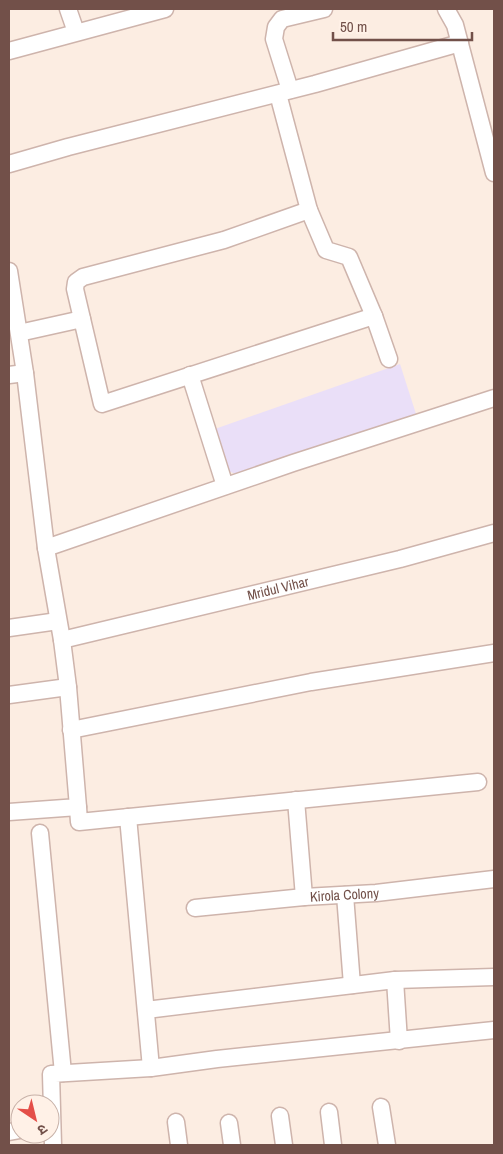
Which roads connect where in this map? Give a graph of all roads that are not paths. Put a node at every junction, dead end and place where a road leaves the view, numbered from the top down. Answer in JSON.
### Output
{"nodes":[{"id":1,"x":68,"y":9,"type":"edge"},
{"id":2,"x":165,"y":9,"type":"edge"},
{"id":3,"x":324,"y":9,"type":"edge"},
{"id":4,"x":446,"y":9,"type":"edge"},
{"id":5,"x":76,"y":32,"type":"junction"},
{"id":6,"x":460,"y":44,"type":"junction"},
{"id":7,"x":9,"y":51,"type":"edge"},
{"id":8,"x":284,"y":92,"type":"junction"},
{"id":9,"x":9,"y":164,"type":"edge"},
{"id":10,"x":494,"y":172,"type":"edge"},
{"id":11,"x":309,"y":210,"type":"junction"},
{"id":12,"x":9,"y":272,"type":"edge"},
{"id":13,"x":374,"y":316,"type":"junction"},
{"id":14,"x":82,"y":319,"type":"junction"},
{"id":15,"x":19,"y":333,"type":"junction"},
{"id":16,"x":389,"y":358,"type":"dead end"},
{"id":17,"x":26,"y":373,"type":"junction"},
{"id":18,"x":9,"y":375,"type":"edge"},
{"id":19,"x":190,"y":376,"type":"junction"},
{"id":20,"x":494,"y":398,"type":"edge"},
{"id":21,"x":225,"y":486,"type":"junction"},
{"id":22,"x":494,"y":533,"type":"edge"},
{"id":23,"x":46,"y":548,"type":"junction"},
{"id":24,"x":58,"y":621,"type":"junction"},
{"id":25,"x":9,"y":628,"type":"edge"},
{"id":26,"x":62,"y":640,"type":"junction"},
{"id":27,"x":494,"y":653,"type":"edge"},
{"id":28,"x":68,"y":687,"type":"junction"},
{"id":29,"x":9,"y":695,"type":"edge"},
{"id":30,"x":71,"y":730,"type":"junction"},
{"id":31,"x":478,"y":782,"type":"dead end"},
{"id":32,"x":296,"y":800,"type":"junction"},
{"id":33,"x":78,"y":807,"type":"junction"},
{"id":34,"x":9,"y":812,"type":"edge"},
{"id":35,"x":128,"y":817,"type":"junction"},
{"id":36,"x":40,"y":833,"type":"dead end"},
{"id":37,"x":494,"y":879,"type":"edge"},
{"id":38,"x":345,"y":895,"type":"junction"},
{"id":39,"x":304,"y":897,"type":"junction"},
{"id":40,"x":195,"y":908,"type":"dead end"},
{"id":41,"x":494,"y":977,"type":"edge"},
{"id":42,"x":395,"y":980,"type":"junction"},
{"id":43,"x":352,"y":985,"type":"junction"},
{"id":44,"x":146,"y":1010,"type":"junction"},
{"id":45,"x":494,"y":1030,"type":"edge"},
{"id":46,"x":399,"y":1041,"type":"junction"},
{"id":47,"x":151,"y":1068,"type":"junction"},
{"id":48,"x":63,"y":1073,"type":"junction"},
{"id":49,"x":51,"y":1094,"type":"edge"},
{"id":50,"x":382,"y":1107,"type":"dead end"},
{"id":51,"x":329,"y":1112,"type":"dead end"},
{"id":52,"x":280,"y":1116,"type":"dead end"},
{"id":53,"x":176,"y":1122,"type":"dead end"},
{"id":54,"x":229,"y":1123,"type":"dead end"},
{"id":55,"x":179,"y":1145,"type":"edge"},
{"id":56,"x":232,"y":1145,"type":"edge"},
{"id":57,"x":284,"y":1145,"type":"edge"},
{"id":58,"x":333,"y":1145,"type":"edge"},
{"id":59,"x":387,"y":1145,"type":"edge"}],
"edges":[{"from":1,"to":5,"type":"street"},
{"from":2,"to":5,"type":"street"},
{"from":3,"to":8,"type":"street"},
{"from":4,"to":6,"type":"street"},
{"from":5,"to":7,"type":"street"},
{"from":6,"to":8,"type":"street"},
{"from":6,"to":10,"type":"street"},
{"from":8,"to":9,"type":"street"},
{"from":8,"to":11,"type":"street"},
{"from":11,"to":13,"type":"street"},
{"from":11,"to":14,"type":"street"},
{"from":12,"to":15,"type":"street"},
{"from":13,"to":16,"type":"street"},
{"from":13,"to":19,"type":"street"},
{"from":14,"to":15,"type":"street"},
{"from":14,"to":19,"type":"street"},
{"from":15,"to":17,"type":"street"},
{"from":17,"to":18,"type":"street"},
{"from":17,"to":23,"type":"street"},
{"from":19,"to":21,"type":"street"},
{"from":20,"to":21,"type":"street"},
{"from":21,"to":23,"type":"street"},
{"from":22,"to":26,"type":"street","name":"Mridul Vihar"},
{"from":23,"to":24,"type":"street"},
{"from":24,"to":25,"type":"street"},
{"from":24,"to":26,"type":"street"},
{"from":26,"to":28,"type":"street"},
{"from":27,"to":30,"type":"street"},
{"from":28,"to":29,"type":"street"},
{"from":28,"to":30,"type":"street"},
{"from":30,"to":33,"type":"street"},
{"from":31,"to":32,"type":"street"},
{"from":32,"to":35,"type":"street"},
{"from":32,"to":39,"type":"street"},
{"from":33,"to":34,"type":"street"},
{"from":33,"to":35,"type":"street"},
{"from":35,"to":44,"type":"street"},
{"from":36,"to":48,"type":"street"},
{"from":37,"to":38,"type":"street","name":"Kirola Colony"},
{"from":38,"to":39,"type":"street","name":"Kirola Colony"},
{"from":38,"to":43,"type":"street"},
{"from":39,"to":40,"type":"street","name":"Kirola Colony"},
{"from":41,"to":42,"type":"street"},
{"from":42,"to":43,"type":"street"},
{"from":42,"to":46,"type":"street"},
{"from":43,"to":44,"type":"street"},
{"from":44,"to":47,"type":"street"},
{"from":45,"to":46,"type":"street"},
{"from":46,"to":47,"type":"street"},
{"from":47,"to":48,"type":"street"},
{"from":48,"to":49,"type":"street"},
{"from":50,"to":59,"type":"street"},
{"from":51,"to":58,"type":"street"},
{"from":52,"to":57,"type":"street"},
{"from":53,"to":55,"type":"street"},
{"from":54,"to":56,"type":"street"}]}
